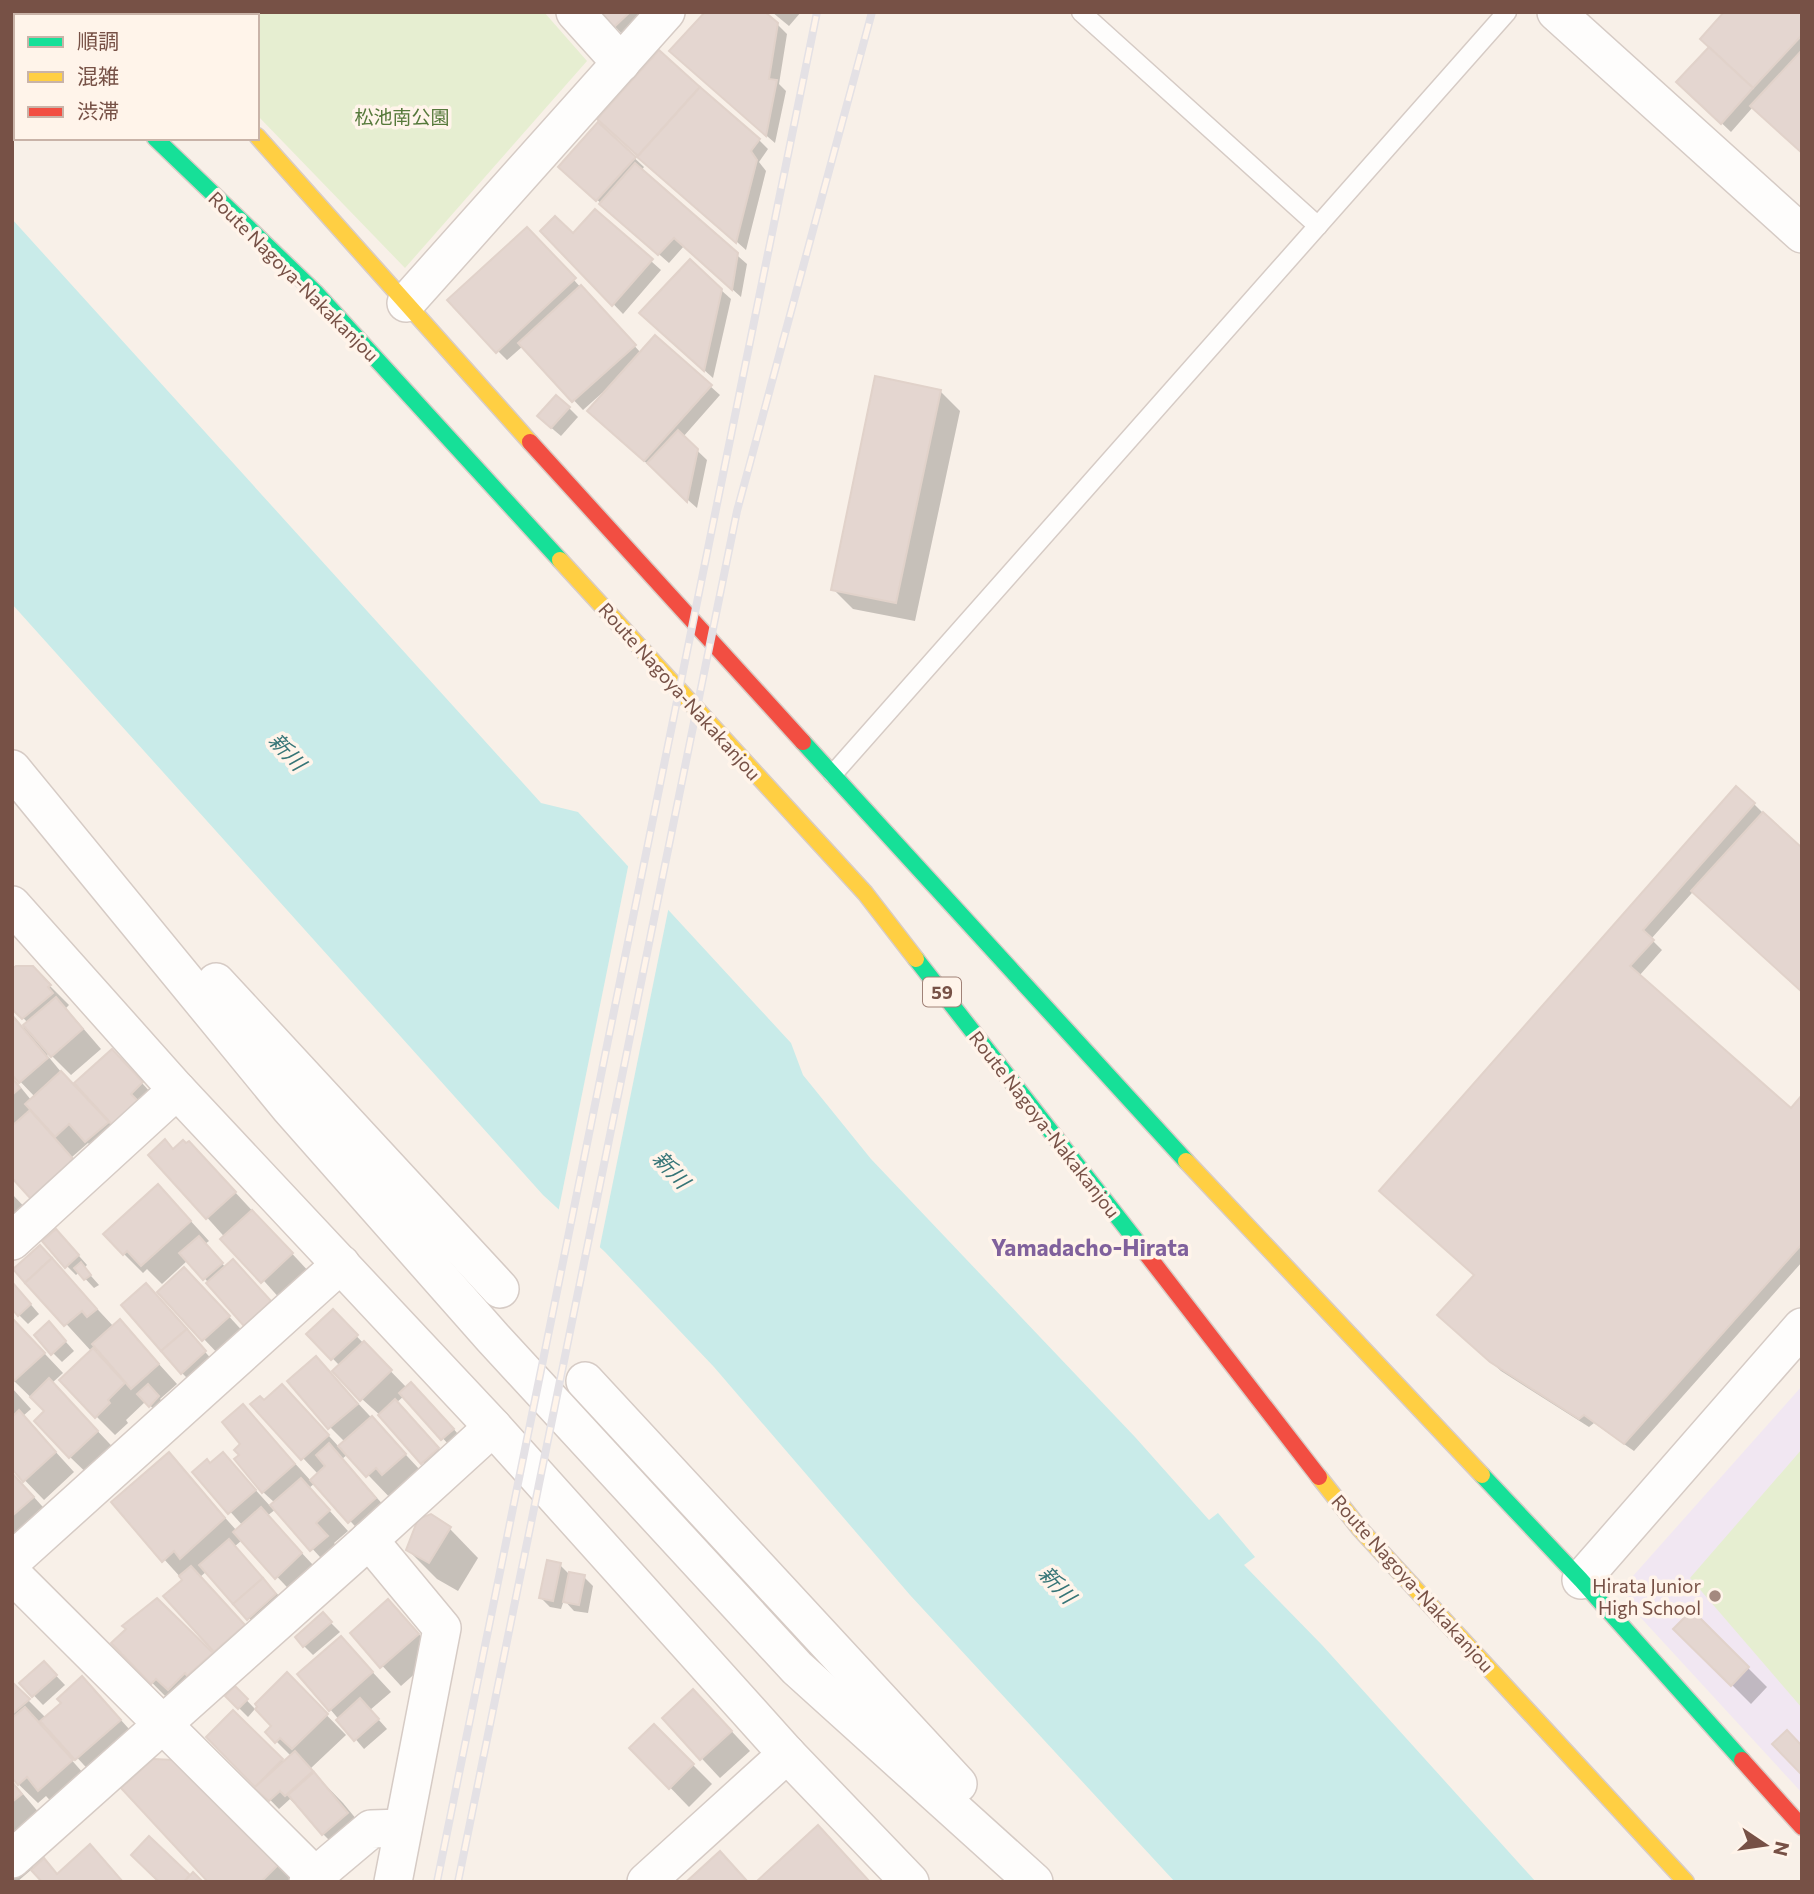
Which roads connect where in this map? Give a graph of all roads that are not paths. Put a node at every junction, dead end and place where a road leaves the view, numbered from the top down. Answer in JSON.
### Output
{"nodes":[{"id":1,"x":575,"y":12,"type":"edge"},
{"id":2,"x":666,"y":12,"type":"edge"},
{"id":3,"x":1081,"y":12,"type":"edge"},
{"id":4,"x":1507,"y":12,"type":"edge"},
{"id":5,"x":1556,"y":12,"type":"edge"},
{"id":6,"x":621,"y":63,"type":"junction"},
{"id":7,"x":259,"y":138,"type":"edge"},
{"id":8,"x":157,"y":140,"type":"edge"},
{"id":9,"x":1318,"y":226,"type":"junction"},
{"id":10,"x":1802,"y":234,"type":"edge"},
{"id":11,"x":406,"y":303,"type":"junction"},
{"id":12,"x":12,"y":763,"type":"edge"},
{"id":13,"x":12,"y":769,"type":"edge"},
{"id":14,"x":833,"y":774,"type":"junction"},
{"id":15,"x":19,"y":926,"type":"edge"},
{"id":16,"x":177,"y":1090,"type":"junction"},
{"id":17,"x":12,"y":1241,"type":"edge"},
{"id":18,"x":341,"y":1264,"type":"junction"},
{"id":19,"x":500,"y":1289,"type":"dead end"},
{"id":20,"x":1802,"y":1327,"type":"edge"},
{"id":21,"x":585,"y":1381,"type":"dead end"},
{"id":22,"x":492,"y":1426,"type":"junction"},
{"id":23,"x":369,"y":1540,"type":"junction"},
{"id":24,"x":12,"y":1561,"type":"edge"},
{"id":25,"x":12,"y":1574,"type":"edge"},
{"id":26,"x":1581,"y":1580,"type":"junction"},
{"id":27,"x":162,"y":1723,"type":"junction"},
{"id":28,"x":787,"y":1754,"type":"junction"},
{"id":29,"x":1802,"y":1827,"type":"edge"},
{"id":30,"x":403,"y":1828,"type":"junction"},
{"id":31,"x":12,"y":1858,"type":"edge"},
{"id":32,"x":314,"y":1880,"type":"edge"},
{"id":33,"x":393,"y":1882,"type":"edge"},
{"id":34,"x":646,"y":1882,"type":"edge"},
{"id":35,"x":910,"y":1882,"type":"edge"},
{"id":36,"x":1034,"y":1882,"type":"edge"},
{"id":37,"x":1048,"y":1882,"type":"edge"},
{"id":38,"x":1686,"y":1882,"type":"edge"}],
"edges":[{"from":1,"to":6,"type":"street"},
{"from":2,"to":6,"type":"street"},
{"from":3,"to":9,"type":"lane"},
{"from":4,"to":9,"type":"lane"},
{"from":5,"to":10,"type":"street"},
{"from":6,"to":11,"type":"street"},
{"from":7,"to":11,"type":"main road"},
{"from":8,"to":38,"type":"main road","name":"Route Nagoya-Nakakanjou","number":"59"},
{"from":9,"to":14,"type":"lane"},
{"from":11,"to":14,"type":"main road"},
{"from":12,"to":19,"type":"street"},
{"from":13,"to":36,"type":"street"},
{"from":14,"to":26,"type":"main road"},
{"from":15,"to":16,"type":"street"},
{"from":16,"to":17,"type":"street"},
{"from":16,"to":18,"type":"street"},
{"from":18,"to":22,"type":"street"},
{"from":18,"to":24,"type":"street"},
{"from":20,"to":26,"type":"street"},
{"from":21,"to":37,"type":"street"},
{"from":22,"to":23,"type":"street"},
{"from":22,"to":28,"type":"street"},
{"from":23,"to":27,"type":"street"},
{"from":23,"to":30,"type":"street"},
{"from":25,"to":27,"type":"street"},
{"from":26,"to":29,"type":"main road"},
{"from":27,"to":31,"type":"street"},
{"from":27,"to":32,"type":"street"},
{"from":28,"to":34,"type":"street"},
{"from":28,"to":35,"type":"street"},
{"from":30,"to":32,"type":"street"},
{"from":30,"to":33,"type":"street"}]}
